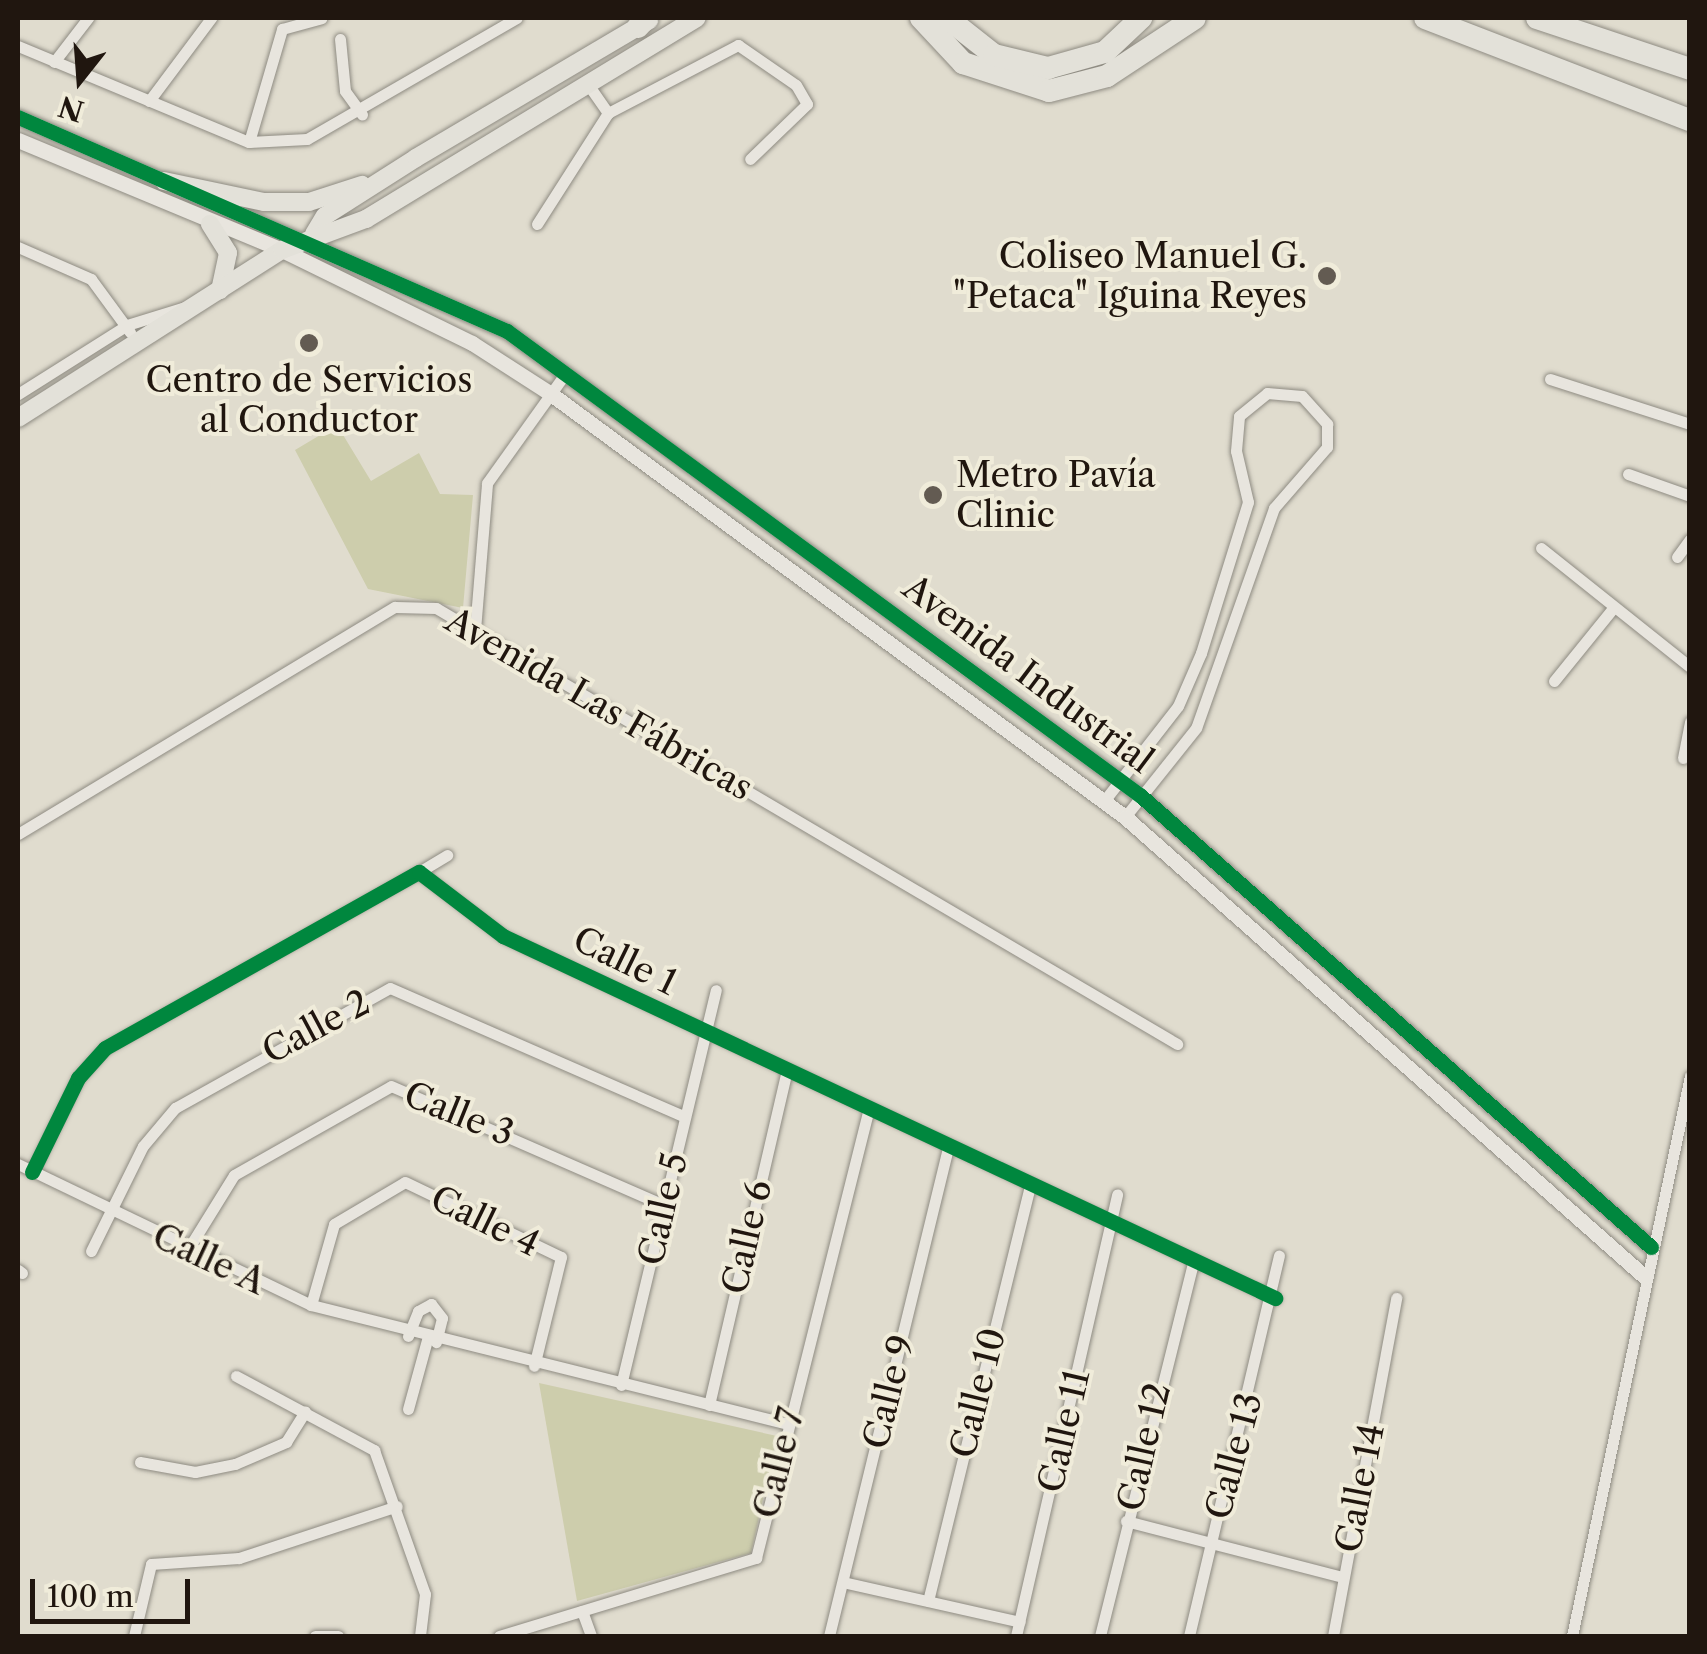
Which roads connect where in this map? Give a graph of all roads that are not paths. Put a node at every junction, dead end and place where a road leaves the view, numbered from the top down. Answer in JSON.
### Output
{"nodes":[{"id":1,"x":88,"y":18,"type":"edge"},
{"id":2,"x":210,"y":18,"type":"edge"},
{"id":3,"x":322,"y":18,"type":"edge"},
{"id":4,"x":517,"y":18,"type":"edge"},
{"id":5,"x":697,"y":18,"type":"edge"},
{"id":6,"x":920,"y":18,"type":"edge"},
{"id":7,"x":947,"y":18,"type":"edge"},
{"id":8,"x":1141,"y":18,"type":"edge"},
{"id":9,"x":1195,"y":18,"type":"edge"},
{"id":10,"x":1404,"y":18,"type":"edge"},
{"id":11,"x":1425,"y":18,"type":"edge"},
{"id":12,"x":1537,"y":18,"type":"edge"},
{"id":13,"x":1551,"y":18,"type":"edge"},
{"id":14,"x":646,"y":21,"type":"edge"},
{"id":15,"x":1579,"y":33,"type":"junction"},
{"id":16,"x":340,"y":39,"type":"dead end"},
{"id":17,"x":18,"y":46,"type":"edge"},
{"id":18,"x":1496,"y":51,"type":"junction"},
{"id":19,"x":54,"y":62,"type":"junction"},
{"id":20,"x":1690,"y":69,"type":"edge"},
{"id":21,"x":587,"y":83,"type":"junction"},
{"id":22,"x":150,"y":101,"type":"junction"},
{"id":23,"x":608,"y":113,"type":"junction"},
{"id":24,"x":362,"y":114,"type":"junction"},
{"id":25,"x":18,"y":117,"type":"edge"},
{"id":26,"x":1690,"y":120,"type":"edge"},
{"id":27,"x":18,"y":140,"type":"edge"},
{"id":28,"x":249,"y":142,"type":"junction"},
{"id":29,"x":416,"y":158,"type":"junction"},
{"id":30,"x":750,"y":159,"type":"dead end"},
{"id":31,"x":164,"y":181,"type":"junction"},
{"id":32,"x":210,"y":224,"type":"junction"},
{"id":33,"x":537,"y":224,"type":"dead end"},
{"id":34,"x":310,"y":236,"type":"junction"},
{"id":35,"x":23,"y":249,"type":"edge"},
{"id":36,"x":282,"y":250,"type":"junction"},
{"id":37,"x":18,"y":265,"type":"edge"},
{"id":38,"x":220,"y":290,"type":"junction"},
{"id":39,"x":192,"y":307,"type":"junction"},
{"id":40,"x":126,"y":326,"type":"junction"},
{"id":41,"x":136,"y":343,"type":"junction"},
{"id":42,"x":565,"y":374,"type":"junction"},
{"id":43,"x":1550,"y":379,"type":"dead end"},
{"id":44,"x":18,"y":394,"type":"edge"},
{"id":45,"x":550,"y":394,"type":"junction"},
{"id":46,"x":18,"y":418,"type":"edge"},
{"id":47,"x":1690,"y":424,"type":"edge"},
{"id":48,"x":1628,"y":474,"type":"dead end"},
{"id":49,"x":1690,"y":496,"type":"edge"},
{"id":50,"x":1690,"y":539,"type":"edge"},
{"id":51,"x":1541,"y":548,"type":"dead end"},
{"id":52,"x":1676,"y":558,"type":"dead end"},
{"id":53,"x":1614,"y":607,"type":"junction"},
{"id":54,"x":476,"y":630,"type":"junction"},
{"id":55,"x":1690,"y":667,"type":"edge"},
{"id":56,"x":1554,"y":681,"type":"dead end"},
{"id":57,"x":1690,"y":722,"type":"edge"},
{"id":58,"x":1683,"y":758,"type":"dead end"},
{"id":59,"x":1120,"y":780,"type":"junction"},
{"id":60,"x":1141,"y":796,"type":"junction"},
{"id":61,"x":1104,"y":801,"type":"junction"},
{"id":62,"x":1125,"y":817,"type":"junction"},
{"id":63,"x":18,"y":834,"type":"edge"},
{"id":64,"x":446,"y":855,"type":"dead end"},
{"id":65,"x":418,"y":872,"type":"junction"},
{"id":66,"x":1363,"y":988,"type":"junction"},
{"id":67,"x":716,"y":990,"type":"dead end"},
{"id":68,"x":1343,"y":1008,"type":"junction"},
{"id":69,"x":704,"y":1032,"type":"junction"},
{"id":70,"x":1177,"y":1044,"type":"dead end"},
{"id":71,"x":787,"y":1070,"type":"junction"},
{"id":72,"x":1690,"y":1076,"type":"edge"},
{"id":73,"x":869,"y":1109,"type":"junction"},
{"id":74,"x":685,"y":1117,"type":"junction"},
{"id":75,"x":948,"y":1148,"type":"junction"},
{"id":76,"x":18,"y":1164,"type":"edge"},
{"id":77,"x":32,"y":1172,"type":"junction"},
{"id":78,"x":1030,"y":1186,"type":"junction"},
{"id":79,"x":1117,"y":1194,"type":"dead end"},
{"id":80,"x":1602,"y":1203,"type":"junction"},
{"id":81,"x":663,"y":1205,"type":"junction"},
{"id":82,"x":110,"y":1212,"type":"junction"},
{"id":83,"x":1586,"y":1221,"type":"junction"},
{"id":84,"x":1110,"y":1225,"type":"junction"},
{"id":85,"x":1651,"y":1247,"type":"junction"},
{"id":86,"x":90,"y":1251,"type":"dead end"},
{"id":87,"x":188,"y":1251,"type":"junction"},
{"id":88,"x":1279,"y":1256,"type":"dead end"},
{"id":89,"x":1194,"y":1260,"type":"junction"},
{"id":90,"x":1645,"y":1278,"type":"junction"},
{"id":91,"x":1275,"y":1298,"type":"junction"},
{"id":92,"x":1396,"y":1298,"type":"dead end"},
{"id":93,"x":311,"y":1305,"type":"junction"},
{"id":94,"x":408,"y":1336,"type":"junction"},
{"id":95,"x":432,"y":1341,"type":"junction"},
{"id":96,"x":534,"y":1366,"type":"junction"},
{"id":97,"x":236,"y":1376,"type":"dead end"},
{"id":98,"x":622,"y":1385,"type":"junction"},
{"id":99,"x":709,"y":1405,"type":"junction"},
{"id":100,"x":408,"y":1409,"type":"dead end"},
{"id":101,"x":305,"y":1412,"type":"junction"},
{"id":102,"x":788,"y":1424,"type":"junction"},
{"id":103,"x":140,"y":1462,"type":"dead end"},
{"id":104,"x":396,"y":1506,"type":"junction"},
{"id":105,"x":1126,"y":1520,"type":"junction"},
{"id":106,"x":1211,"y":1541,"type":"junction"},
{"id":107,"x":1343,"y":1577,"type":"junction"},
{"id":108,"x":842,"y":1582,"type":"junction"},
{"id":109,"x":928,"y":1601,"type":"junction"},
{"id":110,"x":582,"y":1611,"type":"junction"},
{"id":111,"x":1020,"y":1622,"type":"junction"},
{"id":112,"x":134,"y":1636,"type":"edge"},
{"id":113,"x":316,"y":1636,"type":"edge"},
{"id":114,"x":338,"y":1636,"type":"edge"},
{"id":115,"x":420,"y":1636,"type":"edge"},
{"id":116,"x":499,"y":1636,"type":"edge"},
{"id":117,"x":591,"y":1636,"type":"edge"},
{"id":118,"x":829,"y":1636,"type":"edge"},
{"id":119,"x":1016,"y":1636,"type":"edge"},
{"id":120,"x":1100,"y":1636,"type":"edge"},
{"id":121,"x":1190,"y":1636,"type":"edge"},
{"id":122,"x":1333,"y":1636,"type":"edge"},
{"id":123,"x":1572,"y":1636,"type":"edge"}],
"edges":[{"from":1,"to":19,"type":"street"},
{"from":2,"to":22,"type":"street"},
{"from":3,"to":28,"type":"street"},
{"from":4,"to":24,"type":"street"},
{"from":5,"to":21,"type":"main road"},
{"from":6,"to":9,"type":"highway"},
{"from":7,"to":8,"type":"highway"},
{"from":10,"to":18,"type":"highway"},
{"from":11,"to":18,"type":"highway"},
{"from":12,"to":15,"type":"highway"},
{"from":13,"to":15,"type":"highway"},
{"from":14,"to":29,"type":"main road"},
{"from":15,"to":20,"type":"highway"},
{"from":16,"to":24,"type":"street"},
{"from":17,"to":19,"type":"street"},
{"from":18,"to":26,"type":"highway"},
{"from":19,"to":22,"type":"street"},
{"from":21,"to":23,"type":"street"},
{"from":21,"to":34,"type":"main road"},
{"from":22,"to":28,"type":"street"},
{"from":23,"to":30,"type":"street"},
{"from":23,"to":33,"type":"street"},
{"from":24,"to":28,"type":"street"},
{"from":25,"to":31,"type":"street","name":"Avenida Industrial"},
{"from":27,"to":32,"type":"street","name":"Avenida Industrial"},
{"from":29,"to":31,"type":"main road"},
{"from":29,"to":34,"type":"main road"},
{"from":31,"to":34,"type":"street","name":"Avenida Industrial"},
{"from":32,"to":36,"type":"street","name":"Avenida Industrial"},
{"from":32,"to":38,"type":"main road"},
{"from":34,"to":36,"type":"main road"},
{"from":34,"to":42,"type":"street","name":"Avenida Industrial"},
{"from":35,"to":37,"type":"street"},
{"from":35,"to":40,"type":"street"},
{"from":36,"to":38,"type":"main road"},
{"from":36,"to":45,"type":"street","name":"Avenida Industrial"},
{"from":38,"to":39,"type":"main road"},
{"from":39,"to":40,"type":"street"},
{"from":39,"to":41,"type":"main road"},
{"from":40,"to":41,"type":"street"},
{"from":40,"to":44,"type":"street"},
{"from":41,"to":46,"type":"main road"},
{"from":42,"to":45,"type":"street"},
{"from":42,"to":59,"type":"street","name":"Avenida Industrial"},
{"from":43,"to":47,"type":"street"},
{"from":45,"to":54,"type":"street"},
{"from":45,"to":61,"type":"street","name":"Avenida Industrial"},
{"from":48,"to":49,"type":"street"},
{"from":50,"to":52,"type":"street"},
{"from":51,"to":53,"type":"street"},
{"from":53,"to":55,"type":"street"},
{"from":53,"to":56,"type":"street"},
{"from":54,"to":63,"type":"street","name":"Avenida Las Fábricas"},
{"from":54,"to":70,"type":"street","name":"Avenida Las Fábricas"},
{"from":57,"to":58,"type":"street"},
{"from":59,"to":60,"type":"street","name":"Avenida Industrial"},
{"from":59,"to":60,"type":"street"},
{"from":59,"to":61,"type":"street"},
{"from":60,"to":62,"type":"street"},
{"from":60,"to":66,"type":"street","name":"Avenida Industrial"},
{"from":61,"to":62,"type":"street","name":"Avenida Industrial"},
{"from":62,"to":68,"type":"street","name":"Avenida Industrial"},
{"from":64,"to":65,"type":"street"},
{"from":65,"to":69,"type":"street","name":"Calle 1"},
{"from":65,"to":77,"type":"street"},
{"from":66,"to":68,"type":"street"},
{"from":66,"to":80,"type":"street","name":"Avenida Industrial"},
{"from":67,"to":69,"type":"street","name":"Calle 5"},
{"from":68,"to":83,"type":"street","name":"Avenida Industrial"},
{"from":69,"to":71,"type":"street","name":"Calle 1"},
{"from":69,"to":74,"type":"street","name":"Calle 5"},
{"from":71,"to":73,"type":"street","name":"Calle 1"},
{"from":71,"to":99,"type":"street","name":"Calle 6"},
{"from":72,"to":85,"type":"street"},
{"from":73,"to":75,"type":"street","name":"Calle 1"},
{"from":73,"to":102,"type":"street","name":"Calle 7"},
{"from":74,"to":81,"type":"street","name":"Calle 5"},
{"from":74,"to":82,"type":"street","name":"Calle 2"},
{"from":75,"to":78,"type":"street","name":"Calle 1"},
{"from":75,"to":108,"type":"street","name":"Calle 9"},
{"from":76,"to":77,"type":"street","name":"Calle A"},
{"from":77,"to":82,"type":"street","name":"Calle A"},
{"from":78,"to":84,"type":"street","name":"Calle 1"},
{"from":78,"to":109,"type":"street","name":"Calle 10"},
{"from":79,"to":84,"type":"street","name":"Calle 11"},
{"from":80,"to":83,"type":"street"},
{"from":80,"to":85,"type":"street","name":"Avenida Industrial"},
{"from":81,"to":87,"type":"street","name":"Calle 3"},
{"from":81,"to":98,"type":"street","name":"Calle 5"},
{"from":82,"to":86,"type":"street"},
{"from":82,"to":87,"type":"street","name":"Calle A"},
{"from":83,"to":90,"type":"street","name":"Avenida Industrial"},
{"from":84,"to":89,"type":"street","name":"Calle 1"},
{"from":84,"to":111,"type":"street","name":"Calle 11"},
{"from":85,"to":90,"type":"street"},
{"from":87,"to":93,"type":"street","name":"Calle A"},
{"from":88,"to":91,"type":"street","name":"Calle 13"},
{"from":89,"to":91,"type":"street","name":"Calle 1"},
{"from":89,"to":105,"type":"street","name":"Calle 12"},
{"from":90,"to":123,"type":"street"},
{"from":91,"to":106,"type":"street","name":"Calle 13"},
{"from":92,"to":107,"type":"street","name":"Calle 14"},
{"from":93,"to":94,"type":"street","name":"Calle A"},
{"from":93,"to":96,"type":"street","name":"Calle 4"},
{"from":94,"to":95,"type":"street","name":"Calle A"},
{"from":94,"to":95,"type":"street"},
{"from":95,"to":96,"type":"street","name":"Calle A"},
{"from":95,"to":100,"type":"street"},
{"from":96,"to":98,"type":"street","name":"Calle A"},
{"from":97,"to":101,"type":"street"},
{"from":98,"to":99,"type":"street","name":"Calle A"},
{"from":99,"to":102,"type":"street","name":"Calle A"},
{"from":101,"to":103,"type":"street"},
{"from":101,"to":104,"type":"street"},
{"from":102,"to":110,"type":"street","name":"Calle 7"},
{"from":104,"to":112,"type":"street"},
{"from":104,"to":115,"type":"street"},
{"from":105,"to":106,"type":"street","name":"Calle 14"},
{"from":105,"to":120,"type":"street","name":"Calle 12"},
{"from":106,"to":107,"type":"street","name":"Calle 14"},
{"from":106,"to":121,"type":"street","name":"Calle 13"},
{"from":107,"to":122,"type":"street"},
{"from":108,"to":109,"type":"street"},
{"from":108,"to":118,"type":"street","name":"Calle 9"},
{"from":109,"to":111,"type":"street"},
{"from":110,"to":116,"type":"street","name":"Calle 7"},
{"from":110,"to":117,"type":"street"},
{"from":111,"to":119,"type":"street","name":"Calle 11"},
{"from":113,"to":114,"type":"street"}]}
